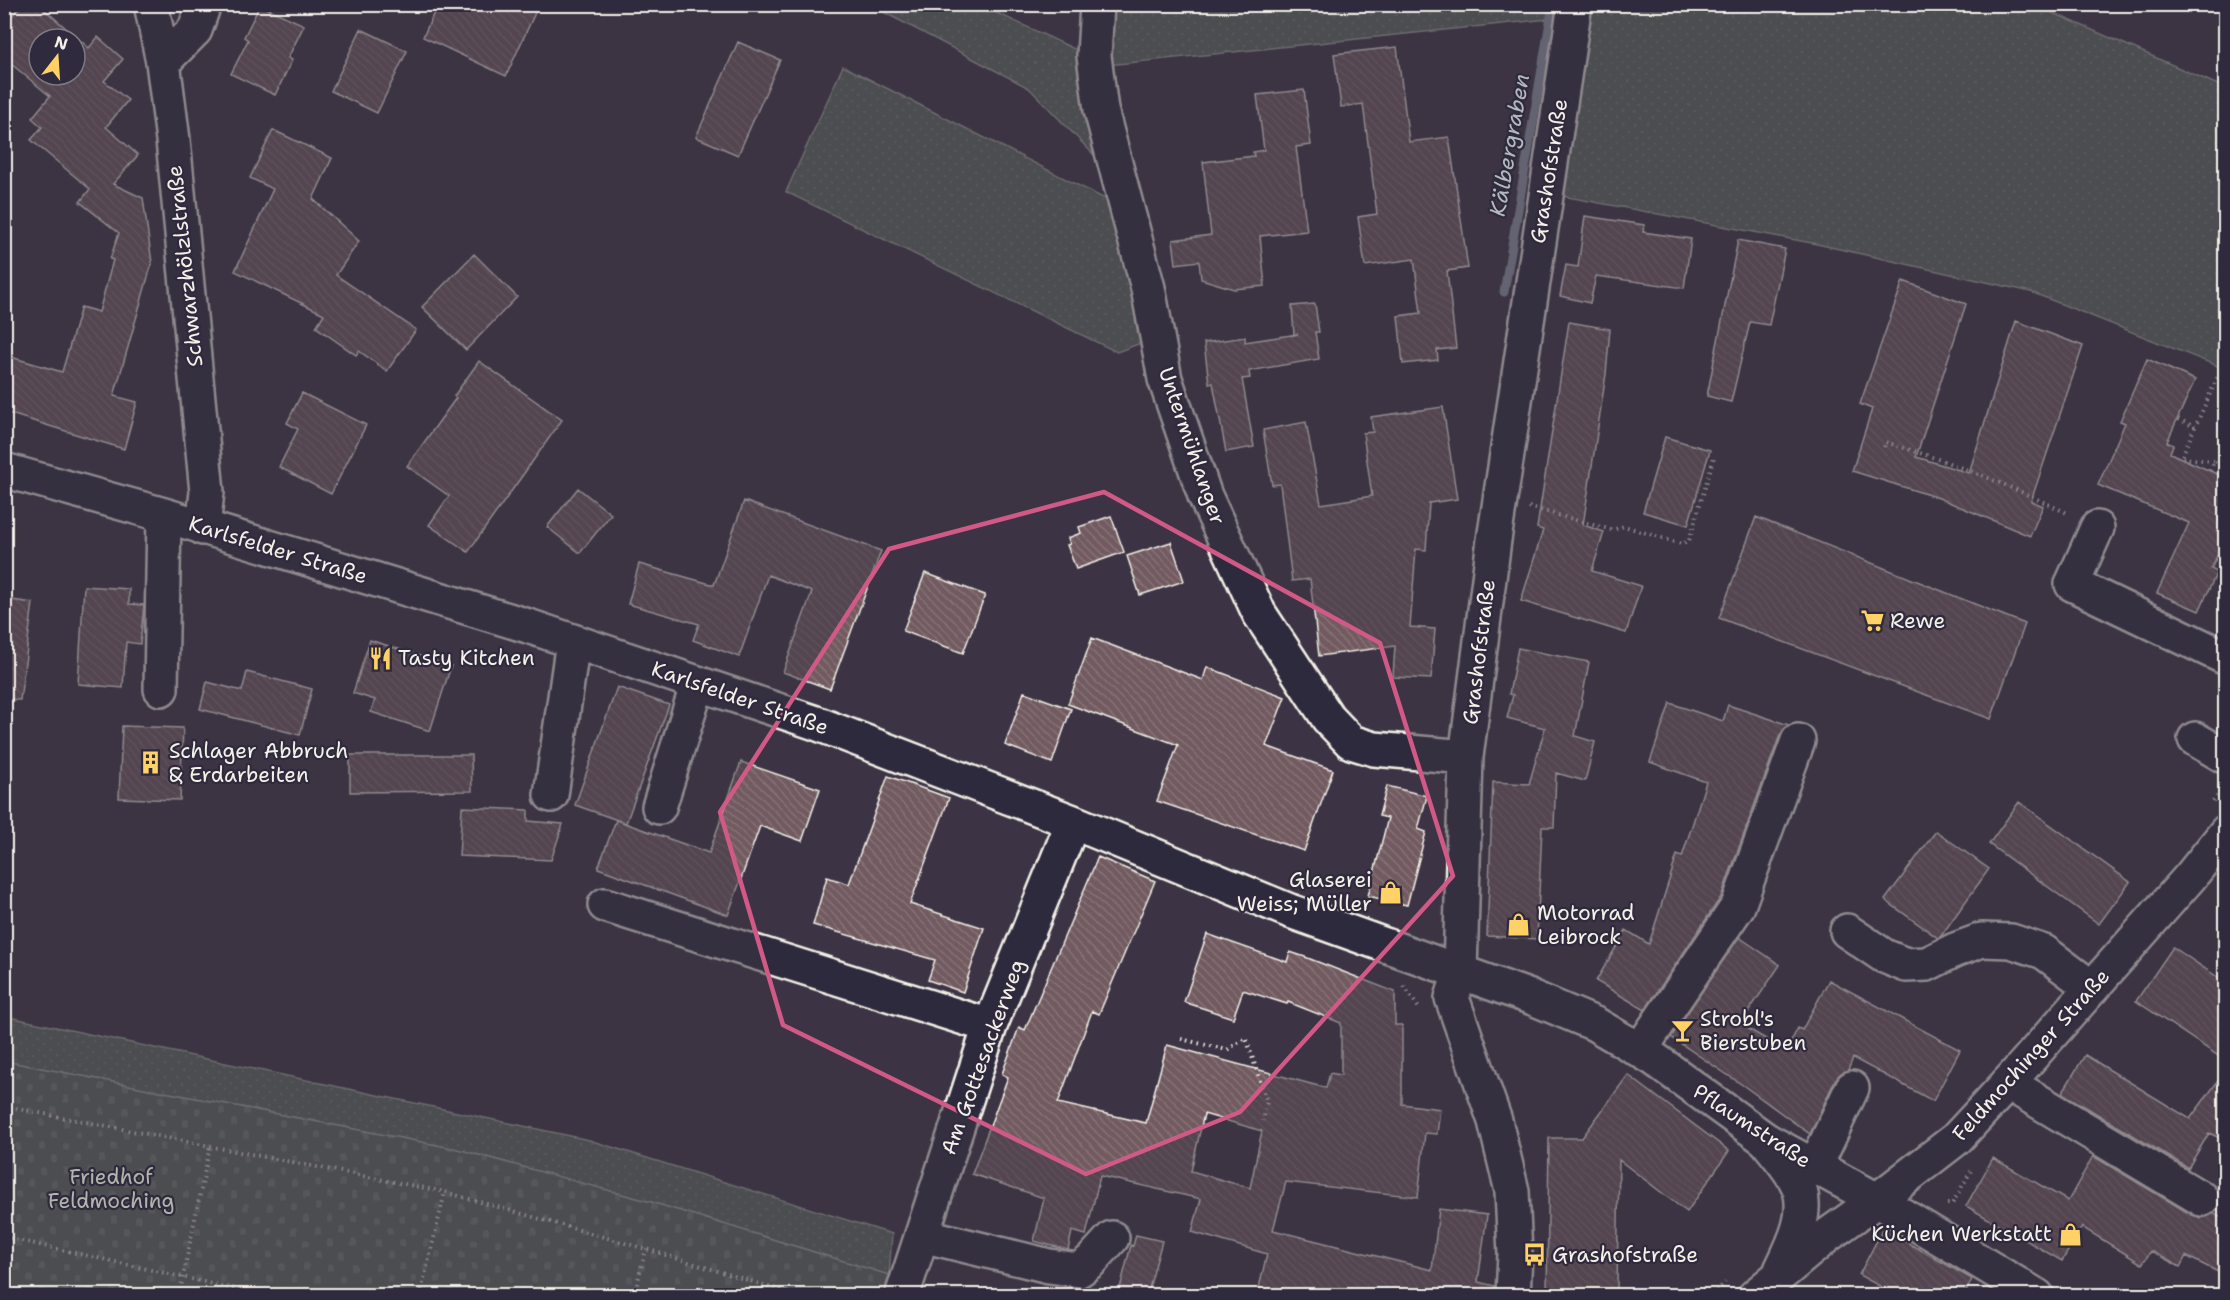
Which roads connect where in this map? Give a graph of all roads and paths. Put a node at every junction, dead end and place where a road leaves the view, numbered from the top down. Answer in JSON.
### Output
{"nodes":[{"id":1,"x":151,"y":4,"type":"edge"},
{"id":2,"x":204,"y":4,"type":"edge"},
{"id":3,"x":1097,"y":4,"type":"edge"},
{"id":4,"x":1575,"y":4,"type":"edge"},
{"id":5,"x":163,"y":62,"type":"junction"},
{"id":6,"x":2219,"y":374,"type":"dead end"},
{"id":7,"x":2178,"y":419,"type":"dead end"},
{"id":8,"x":2196,"y":427,"type":"junction"},
{"id":9,"x":1884,"y":447,"type":"dead end"},
{"id":10,"x":1910,"y":449,"type":"junction"},
{"id":11,"x":1716,"y":454,"type":"dead end"},
{"id":12,"x":1908,"y":455,"type":"dead end"},
{"id":13,"x":2214,"y":462,"type":"junction"},
{"id":14,"x":2226,"y":466,"type":"edge"},
{"id":15,"x":4,"y":470,"type":"edge"},
{"id":16,"x":2210,"y":471,"type":"dead end"},
{"id":17,"x":1500,"y":498,"type":"junction"},
{"id":18,"x":164,"y":515,"type":"junction"},
{"id":19,"x":203,"y":528,"type":"junction"},
{"id":20,"x":2097,"y":528,"type":"joint"},
{"id":21,"x":573,"y":641,"type":"junction"},
{"id":22,"x":2226,"y":658,"type":"edge"},
{"id":23,"x":698,"y":683,"type":"junction"},
{"id":24,"x":161,"y":689,"type":"dead end"},
{"id":25,"x":2194,"y":739,"type":"dead end"},
{"id":26,"x":1798,"y":741,"type":"dead end"},
{"id":27,"x":1466,"y":757,"type":"junction"},
{"id":28,"x":2226,"y":757,"type":"edge"},
{"id":29,"x":2226,"y":786,"type":"edge"},
{"id":30,"x":551,"y":795,"type":"dead end"},
{"id":31,"x":659,"y":807,"type":"dead end"},
{"id":32,"x":2219,"y":818,"type":"edge"},
{"id":33,"x":1072,"y":822,"type":"junction"},
{"id":34,"x":605,"y":905,"type":"dead end"},
{"id":35,"x":1847,"y":931,"type":"dead end"},
{"id":36,"x":1460,"y":972,"type":"junction"},
{"id":37,"x":1401,"y":984,"type":"dead end"},
{"id":38,"x":2092,"y":988,"type":"junction"},
{"id":39,"x":1423,"y":1015,"type":"dead end"},
{"id":40,"x":990,"y":1026,"type":"junction"},
{"id":41,"x":1181,"y":1039,"type":"dead end"},
{"id":42,"x":1640,"y":1050,"type":"junction"},
{"id":43,"x":2008,"y":1083,"type":"junction"},
{"id":44,"x":1852,"y":1088,"type":"dead end"},
{"id":45,"x":4,"y":1106,"type":"edge"},
{"id":46,"x":1263,"y":1121,"type":"dead end"},
{"id":47,"x":1766,"y":1140,"type":"junction"},
{"id":48,"x":210,"y":1146,"type":"junction"},
{"id":49,"x":1815,"y":1167,"type":"junction"},
{"id":50,"x":445,"y":1192,"type":"junction"},
{"id":51,"x":2202,"y":1199,"type":"dead end"},
{"id":52,"x":1877,"y":1200,"type":"junction"},
{"id":53,"x":922,"y":1235,"type":"junction"},
{"id":54,"x":4,"y":1237,"type":"edge"},
{"id":55,"x":1112,"y":1238,"type":"dead end"},
{"id":56,"x":646,"y":1249,"type":"junction"},
{"id":57,"x":1779,"y":1273,"type":"junction"},
{"id":58,"x":183,"y":1275,"type":"junction"},
{"id":59,"x":1743,"y":1286,"type":"edge"},
{"id":60,"x":179,"y":1296,"type":"edge"},
{"id":61,"x":267,"y":1296,"type":"edge"},
{"id":62,"x":420,"y":1296,"type":"edge"},
{"id":63,"x":634,"y":1296,"type":"edge"},
{"id":64,"x":790,"y":1296,"type":"edge"},
{"id":65,"x":902,"y":1296,"type":"edge"},
{"id":66,"x":1513,"y":1296,"type":"edge"},
{"id":67,"x":1713,"y":1296,"type":"edge"},
{"id":68,"x":2037,"y":1296,"type":"edge"}],
"edges":[{"from":1,"to":5,"type":"street","name":"Schwarzhölzlstraße"},
{"from":2,"to":5,"type":"street"},
{"from":3,"to":27,"type":"street","name":"Untermühlanger"},
{"from":4,"to":17,"type":"street","name":"Grashofstraße"},
{"from":5,"to":19,"type":"street","name":"Schwarzhölzlstraße"},
{"from":6,"to":8,"type":"path"},
{"from":7,"to":8,"type":"path"},
{"from":8,"to":13,"type":"path"},
{"from":9,"to":10,"type":"path"},
{"from":10,"to":12,"type":"path"},
{"from":10,"to":20,"type":"path"},
{"from":11,"to":17,"type":"path"},
{"from":13,"to":14,"type":"path"},
{"from":13,"to":16,"type":"path"},
{"from":15,"to":18,"type":"street","name":"Karlsfelder Straße"},
{"from":17,"to":27,"type":"street","name":"Grashofstraße"},
{"from":18,"to":19,"type":"street","name":"Karlsfelder Straße"},
{"from":18,"to":24,"type":"street"},
{"from":19,"to":21,"type":"street","name":"Karlsfelder Straße"},
{"from":20,"to":22,"type":"street"},
{"from":21,"to":23,"type":"street","name":"Karlsfelder Straße"},
{"from":21,"to":30,"type":"street"},
{"from":23,"to":31,"type":"street"},
{"from":23,"to":33,"type":"street","name":"Karlsfelder Straße"},
{"from":25,"to":28,"type":"street"},
{"from":26,"to":42,"type":"street"},
{"from":27,"to":36,"type":"street","name":"Grashofstraße"},
{"from":29,"to":32,"type":"path"},
{"from":32,"to":38,"type":"street","name":"Feldmochinger Straße"},
{"from":33,"to":36,"type":"street","name":"Karlsfelder Straße"},
{"from":33,"to":40,"type":"street","name":"Am Gottesackerweg"},
{"from":34,"to":40,"type":"street"},
{"from":35,"to":38,"type":"street"},
{"from":36,"to":42,"type":"street","name":"Pflaumstraße"},
{"from":36,"to":66,"type":"street","name":"Grashofstraße"},
{"from":37,"to":39,"type":"path"},
{"from":38,"to":43,"type":"street","name":"Feldmochinger Straße"},
{"from":40,"to":53,"type":"street","name":"Am Gottesackerweg"},
{"from":41,"to":46,"type":"path"},
{"from":42,"to":47,"type":"street","name":"Pflaumstraße"},
{"from":43,"to":51,"type":"street"},
{"from":43,"to":52,"type":"street","name":"Feldmochinger Straße"},
{"from":44,"to":49,"type":"street"},
{"from":45,"to":48,"type":"path"},
{"from":47,"to":49,"type":"street","name":"Pflaumstraße"},
{"from":47,"to":57,"type":"street"},
{"from":48,"to":50,"type":"path"},
{"from":48,"to":58,"type":"path"},
{"from":49,"to":52,"type":"street","name":"Pflaumstraße"},
{"from":50,"to":56,"type":"path"},
{"from":50,"to":62,"type":"path"},
{"from":52,"to":57,"type":"street","name":"Feldmochinger Straße"},
{"from":52,"to":68,"type":"street","name":"Pflaumstraße"},
{"from":53,"to":55,"type":"street"},
{"from":53,"to":65,"type":"street","name":"Am Gottesackerweg"},
{"from":54,"to":58,"type":"path"},
{"from":56,"to":63,"type":"path"},
{"from":56,"to":64,"type":"path"},
{"from":57,"to":59,"type":"street","name":"Feldmochinger Straße"},
{"from":58,"to":60,"type":"path"},
{"from":58,"to":61,"type":"path"},
{"from":59,"to":67,"type":"path"}]}
